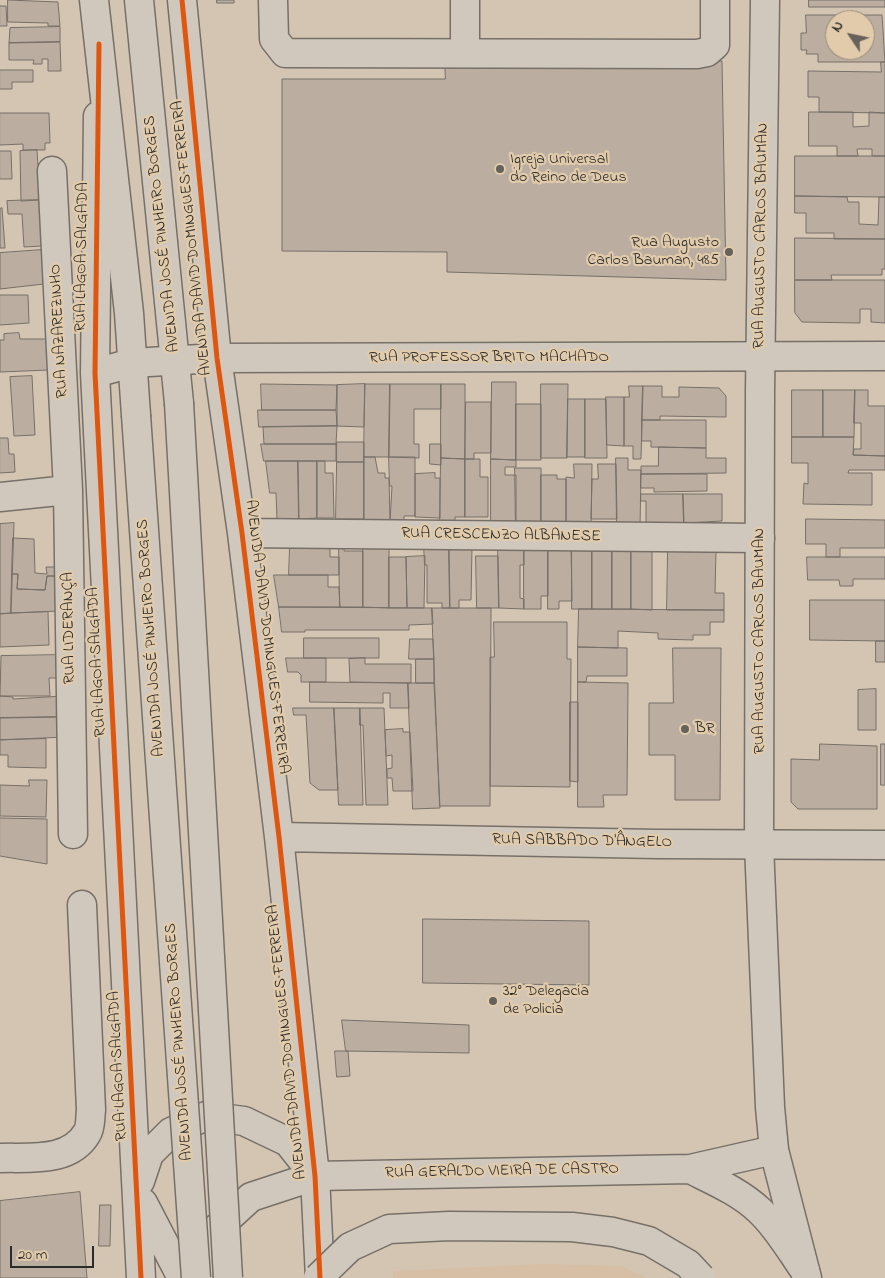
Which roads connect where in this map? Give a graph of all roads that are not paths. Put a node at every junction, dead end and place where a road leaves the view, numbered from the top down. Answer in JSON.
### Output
{"nodes":[{"id":1,"x":94,"y":0,"type":"edge"},
{"id":2,"x":139,"y":0,"type":"edge"},
{"id":3,"x":182,"y":0,"type":"edge"},
{"id":4,"x":274,"y":0,"type":"edge"},
{"id":5,"x":465,"y":0,"type":"edge"},
{"id":6,"x":715,"y":0,"type":"edge"},
{"id":7,"x":765,"y":0,"type":"edge"},
{"id":8,"x":99,"y":44,"type":"junction"},
{"id":9,"x":466,"y":54,"type":"junction"},
{"id":10,"x":52,"y":171,"type":"dead end"},
{"id":11,"x":885,"y":356,"type":"edge"},
{"id":12,"x":760,"y":357,"type":"junction"},
{"id":13,"x":217,"y":358,"type":"junction"},
{"id":14,"x":176,"y":360,"type":"junction"},
{"id":15,"x":132,"y":363,"type":"junction"},
{"id":16,"x":95,"y":373,"type":"junction"},
{"id":17,"x":68,"y":490,"type":"junction"},
{"id":18,"x":0,"y":497,"type":"edge"},
{"id":19,"x":242,"y":533,"type":"junction"},
{"id":20,"x":760,"y":538,"type":"junction"},
{"id":21,"x":73,"y":834,"type":"dead end"},
{"id":22,"x":278,"y":837,"type":"junction"},
{"id":23,"x":759,"y":845,"type":"junction"},
{"id":24,"x":885,"y":845,"type":"edge"},
{"id":25,"x":82,"y":905,"type":"dead end"},
{"id":26,"x":774,"y":1150,"type":"junction"},
{"id":27,"x":0,"y":1158,"type":"edge"},
{"id":28,"x":690,"y":1168,"type":"junction"},
{"id":29,"x":315,"y":1176,"type":"junction"},
{"id":30,"x":137,"y":1190,"type":"junction"},
{"id":31,"x":806,"y":1275,"type":"edge"},
{"id":32,"x":141,"y":1278,"type":"edge"},
{"id":33,"x":182,"y":1278,"type":"edge"},
{"id":34,"x":196,"y":1278,"type":"edge"},
{"id":35,"x":214,"y":1278,"type":"edge"},
{"id":36,"x":228,"y":1278,"type":"edge"},
{"id":37,"x":319,"y":1278,"type":"edge"},
{"id":38,"x":701,"y":1278,"type":"edge"}],
"edges":[{"from":1,"to":8,"type":"main road","name":"AVENIDA JOSÉ PINHEIRO BORGES"},
{"from":2,"to":14,"type":"main road","name":"AVENIDA JOSÉ PINHEIRO BORGES"},
{"from":3,"to":13,"type":"main road","name":"AVENIDA DAVID DOMINGUES FERREIRA"},
{"from":4,"to":9,"type":"main road"},
{"from":5,"to":9,"type":"main road"},
{"from":6,"to":9,"type":"main road"},
{"from":7,"to":12,"type":"main road","name":"RUA AUGUSTO CARLOS BAUMAN"},
{"from":8,"to":15,"type":"main road","name":"AVENIDA JOSÉ PINHEIRO BORGES"},
{"from":8,"to":16,"type":"main road","name":"RUA LAGOA SALGADA"},
{"from":10,"to":17,"type":"main road","name":"RUA NAZAREZINHO"},
{"from":11,"to":12,"type":"main road","name":"RUA PROFESSOR BRITO MACHADO"},
{"from":12,"to":13,"type":"main road","name":"RUA PROFESSOR BRITO MACHADO"},
{"from":12,"to":20,"type":"main road","name":"RUA AUGUSTO CARLOS BAUMAN"},
{"from":13,"to":14,"type":"main road","name":"RUA PROFESSOR BRITO MACHADO"},
{"from":13,"to":19,"type":"main road","name":"AVENIDA DAVID DOMINGUES FERREIRA"},
{"from":14,"to":15,"type":"main road","name":"RUA PROFESSOR BRITO MACHADO"},
{"from":14,"to":36,"type":"main road","name":"AVENIDA JOSÉ PINHEIRO BORGES","bridge":true},
{"from":15,"to":16,"type":"main road","name":"RUA PROFESSOR BRITO MACHADO"},
{"from":15,"to":34,"type":"main road","name":"AVENIDA JOSÉ PINHEIRO BORGES","bridge":true},
{"from":16,"to":30,"type":"main road","name":"RUA LAGOA SALGADA"},
{"from":17,"to":18,"type":"main road"},
{"from":17,"to":21,"type":"main road","name":"RUA LIDERANÇA"},
{"from":19,"to":20,"type":"main road","name":"RUA CRESCENZO ALBANESE"},
{"from":19,"to":22,"type":"main road","name":"AVENIDA DAVID DOMINGUES FERREIRA"},
{"from":20,"to":23,"type":"main road","name":"RUA AUGUSTO CARLOS BAUMAN"},
{"from":22,"to":23,"type":"main road","name":"RUA SABBADO D'ÂNGELO"},
{"from":22,"to":29,"type":"main road","name":"AVENIDA DAVID DOMINGUES FERREIRA"},
{"from":23,"to":24,"type":"main road","name":"RUA SABBADO D'ÂNGELO"},
{"from":23,"to":26,"type":"main road","name":"RUA AUGUSTO CARLOS BAUMAN"},
{"from":25,"to":27,"type":"main road"},
{"from":26,"to":28,"type":"main road","name":"RUA GERALDO VIEIRA DE CASTRO"},
{"from":26,"to":31,"type":"main road","name":"RUA AUGUSTO CARLOS BAUMAN"},
{"from":28,"to":29,"type":"main road","name":"RUA GERALDO VIEIRA DE CASTRO"},
{"from":28,"to":31,"type":"main road","name":"RUA GERALDO VIEIRA DE CASTRO"},
{"from":29,"to":30,"type":"main road"},
{"from":29,"to":35,"type":"main road","name":"RUA GERALDO VIEIRA DE CASTRO"},
{"from":29,"to":37,"type":"main road","name":"AVENIDA DAVID DOMINGUES FERREIRA"},
{"from":30,"to":32,"type":"main road","name":"RUA LAGOA SALGADA"},
{"from":30,"to":33,"type":"main road"},
{"from":37,"to":38,"type":"main road","bridge":true}]}
